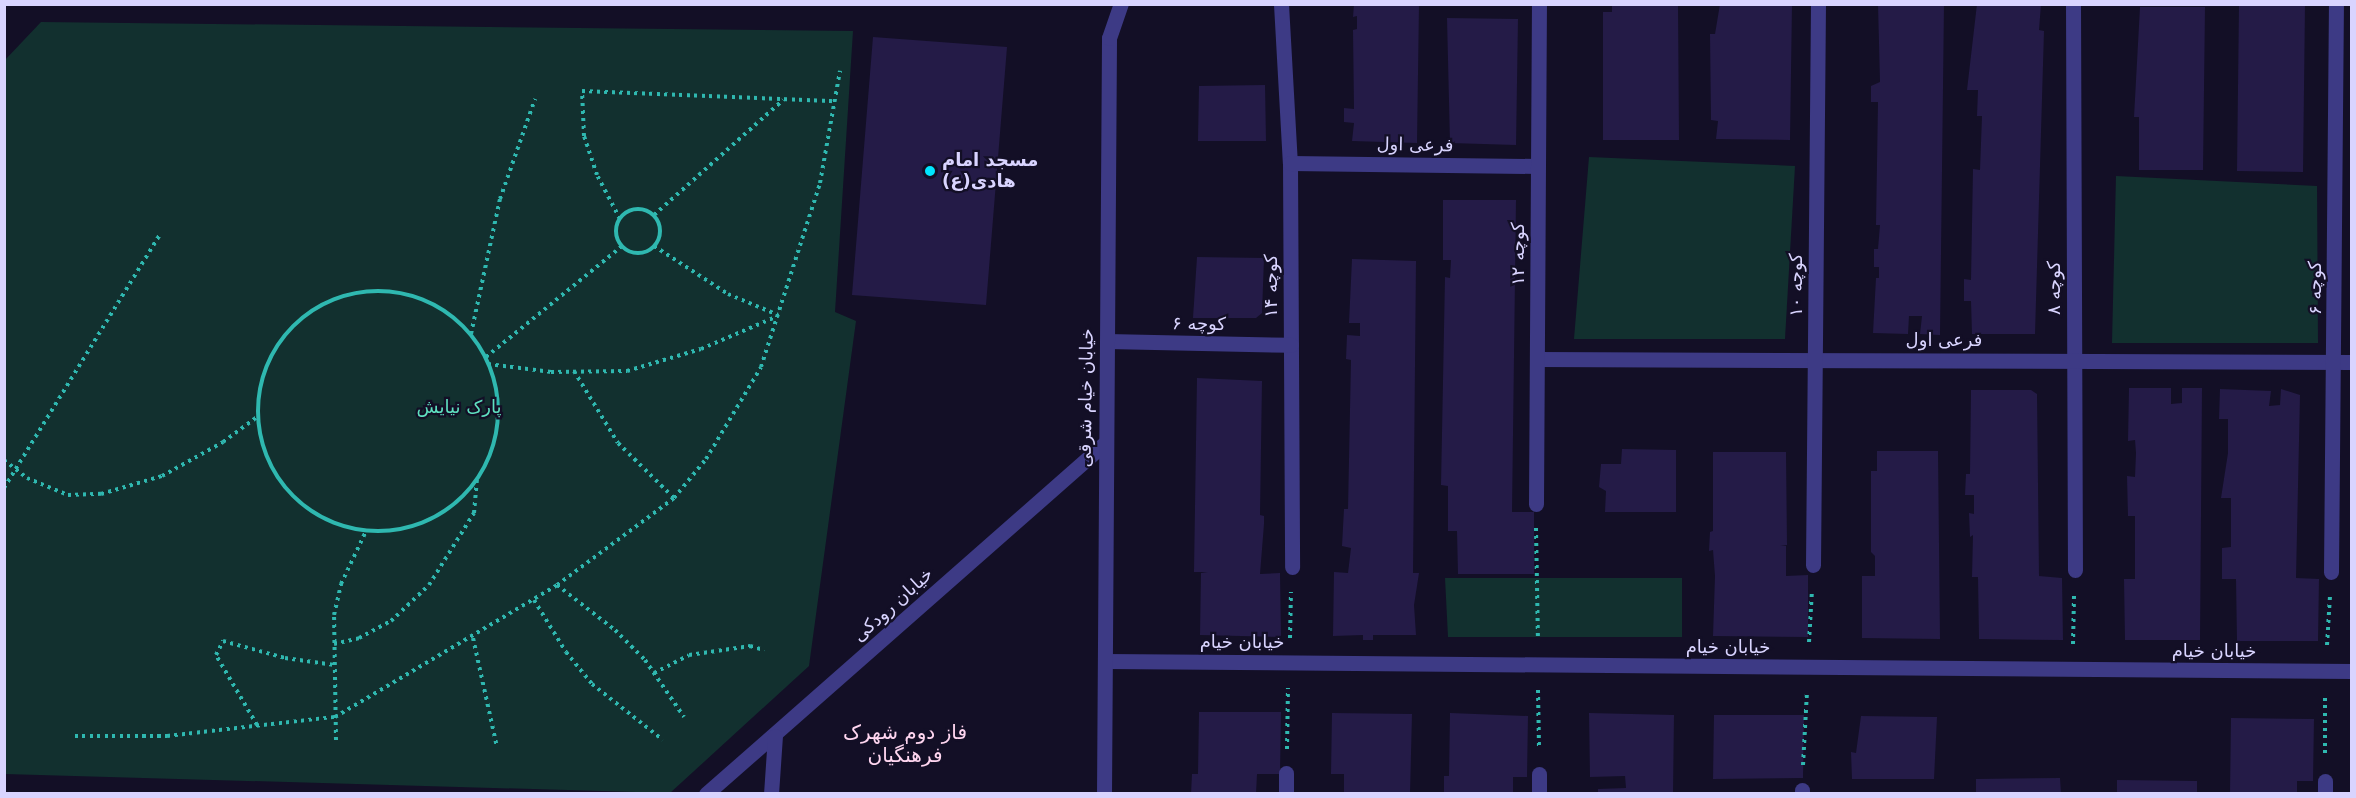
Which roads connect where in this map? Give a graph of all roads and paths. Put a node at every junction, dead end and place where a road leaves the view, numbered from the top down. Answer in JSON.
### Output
{"nodes":[{"id":1,"x":1121,"y":4,"type":"edge"},
{"id":2,"x":1281,"y":4,"type":"edge"},
{"id":3,"x":1539,"y":4,"type":"edge"},
{"id":4,"x":1818,"y":4,"type":"edge"},
{"id":5,"x":2073,"y":4,"type":"edge"},
{"id":6,"x":2336,"y":4,"type":"edge"},
{"id":7,"x":840,"y":71,"type":"dead end"},
{"id":8,"x":535,"y":99,"type":"dead end"},
{"id":9,"x":784,"y":99,"type":"junction"},
{"id":10,"x":836,"y":101,"type":"junction"},
{"id":11,"x":1290,"y":163,"type":"junction"},
{"id":12,"x":1538,"y":166,"type":"junction"},
{"id":13,"x":654,"y":215,"type":"junction"},
{"id":14,"x":620,"y":219,"type":"junction"},
{"id":15,"x":159,"y":236,"type":"dead end"},
{"id":16,"x":622,"y":246,"type":"junction"},
{"id":17,"x":654,"y":246,"type":"junction"},
{"id":18,"x":779,"y":316,"type":"junction"},
{"id":19,"x":471,"y":335,"type":"junction"},
{"id":20,"x":1107,"y":341,"type":"junction"},
{"id":21,"x":1291,"y":345,"type":"junction"},
{"id":22,"x":486,"y":357,"type":"junction"},
{"id":23,"x":1537,"y":359,"type":"junction"},
{"id":24,"x":1815,"y":359,"type":"junction"},
{"id":25,"x":2074,"y":360,"type":"junction"},
{"id":26,"x":2334,"y":361,"type":"junction"},
{"id":27,"x":2352,"y":362,"type":"edge"},
{"id":28,"x":488,"y":364,"type":"junction"},
{"id":29,"x":574,"y":371,"type":"junction"},
{"id":30,"x":258,"y":417,"type":"junction"},
{"id":31,"x":1104,"y":444,"type":"junction"},
{"id":32,"x":4,"y":460,"type":"edge"},
{"id":33,"x":16,"y":469,"type":"junction"},
{"id":34,"x":477,"y":478,"type":"junction"},
{"id":35,"x":4,"y":488,"type":"edge"},
{"id":36,"x":674,"y":498,"type":"junction"},
{"id":37,"x":1536,"y":504,"type":"dead end"},
{"id":38,"x":366,"y":531,"type":"junction"},
{"id":39,"x":1813,"y":565,"type":"dead end"},
{"id":40,"x":1292,"y":567,"type":"dead end"},
{"id":41,"x":2075,"y":570,"type":"joint"},
{"id":42,"x":2331,"y":572,"type":"dead end"},
{"id":43,"x":557,"y":585,"type":"junction"},
{"id":44,"x":534,"y":600,"type":"junction"},
{"id":45,"x":474,"y":638,"type":"junction"},
{"id":46,"x":334,"y":644,"type":"junction"},
{"id":47,"x":764,"y":650,"type":"dead end"},
{"id":48,"x":1105,"y":661,"type":"junction"},
{"id":49,"x":335,"y":665,"type":"junction"},
{"id":50,"x":2072,"y":669,"type":"junction"},
{"id":51,"x":2352,"y":671,"type":"edge"},
{"id":52,"x":654,"y":673,"type":"junction"},
{"id":53,"x":335,"y":717,"type":"junction"},
{"id":54,"x":684,"y":717,"type":"dead end"},
{"id":55,"x":257,"y":724,"type":"junction"},
{"id":56,"x":75,"y":736,"type":"dead end"},
{"id":57,"x":775,"y":736,"type":"junction"},
{"id":58,"x":336,"y":740,"type":"dead end"},
{"id":59,"x":663,"y":740,"type":"dead end"},
{"id":60,"x":497,"y":747,"type":"dead end"},
{"id":61,"x":1286,"y":773,"type":"dead end"},
{"id":62,"x":1539,"y":774,"type":"dead end"},
{"id":63,"x":706,"y":794,"type":"edge"},
{"id":64,"x":771,"y":794,"type":"edge"},
{"id":65,"x":1104,"y":794,"type":"edge"},
{"id":66,"x":1286,"y":794,"type":"edge"},
{"id":67,"x":1539,"y":794,"type":"edge"}],
"edges":[{"from":1,"to":20,"type":"street","name":"خیابان خیام شرقی"},
{"from":2,"to":11,"type":"street","name":"کوچه ۱۴"},
{"from":3,"to":12,"type":"street","name":"کوچه ۱۲"},
{"from":4,"to":24,"type":"street","name":"کوچه ۱۰"},
{"from":5,"to":25,"type":"street","name":"کوچه ۸"},
{"from":6,"to":26,"type":"street","name":"کوچه ۶"},
{"from":7,"to":10,"type":"path"},
{"from":8,"to":19,"type":"path"},
{"from":9,"to":10,"type":"path"},
{"from":9,"to":13,"type":"path"},
{"from":9,"to":14,"type":"path"},
{"from":10,"to":18,"type":"path"},
{"from":11,"to":12,"type":"street","name":"فرعی اول"},
{"from":11,"to":21,"type":"street","name":"کوچه ۱۴"},
{"from":12,"to":23,"type":"street","name":"کوچه ۱۲"},
{"from":13,"to":14,"type":"path"},
{"from":13,"to":17,"type":"path"},
{"from":14,"to":16,"type":"path"},
{"from":15,"to":33,"type":"path"},
{"from":16,"to":17,"type":"path"},
{"from":16,"to":22,"type":"path"},
{"from":17,"to":18,"type":"path"},
{"from":18,"to":29,"type":"path"},
{"from":18,"to":36,"type":"path"},
{"from":19,"to":22,"type":"path"},
{"from":19,"to":30,"type":"path"},
{"from":20,"to":21,"type":"street","name":"کوچه ۶"},
{"from":20,"to":31,"type":"street","name":"خیابان خیام شرقی"},
{"from":21,"to":40,"type":"street","name":"کوچه ۱۴"},
{"from":22,"to":28,"type":"path"},
{"from":23,"to":24,"type":"street","name":"فرعی اول"},
{"from":23,"to":37,"type":"street","name":"کوچه ۱۲"},
{"from":24,"to":25,"type":"street","name":"فرعی اول"},
{"from":24,"to":39,"type":"street","name":"کوچه ۱۰"},
{"from":25,"to":26,"type":"street","name":"فرعی اول"},
{"from":25,"to":41,"type":"street","name":"کوچه ۸"},
{"from":26,"to":27,"type":"street","name":"فرعی اول"},
{"from":26,"to":42,"type":"street","name":"کوچه ۶"},
{"from":28,"to":29,"type":"path"},
{"from":28,"to":34,"type":"path"},
{"from":29,"to":36,"type":"path"},
{"from":30,"to":33,"type":"path"},
{"from":30,"to":38,"type":"path"},
{"from":31,"to":48,"type":"street","name":"خیابان خیام شرقی"},
{"from":31,"to":57,"type":"street","name":"خیابان رودکی"},
{"from":32,"to":33,"type":"path"},
{"from":33,"to":35,"type":"path"},
{"from":34,"to":38,"type":"path"},
{"from":34,"to":46,"type":"path"},
{"from":36,"to":43,"type":"path"},
{"from":38,"to":46,"type":"path"},
{"from":41,"to":50,"type":"path"},
{"from":43,"to":44,"type":"path"},
{"from":43,"to":52,"type":"path"},
{"from":44,"to":45,"type":"path"},
{"from":44,"to":59,"type":"path"},
{"from":45,"to":53,"type":"path"},
{"from":45,"to":60,"type":"path"},
{"from":46,"to":49,"type":"path"},
{"from":47,"to":52,"type":"path"},
{"from":48,"to":50,"type":"street","name":"خیابان خیام"},
{"from":48,"to":65,"type":"street","name":"خیابان خیام شرقی"},
{"from":49,"to":53,"type":"path"},
{"from":49,"to":55,"type":"path"},
{"from":50,"to":51,"type":"street","name":"خیابان خیام"},
{"from":52,"to":54,"type":"path"},
{"from":53,"to":55,"type":"path"},
{"from":53,"to":58,"type":"path"},
{"from":55,"to":56,"type":"path"},
{"from":57,"to":63,"type":"street","name":"خیابان رودکی"},
{"from":57,"to":64,"type":"street"},
{"from":61,"to":66,"type":"street"},
{"from":62,"to":67,"type":"street"}]}
